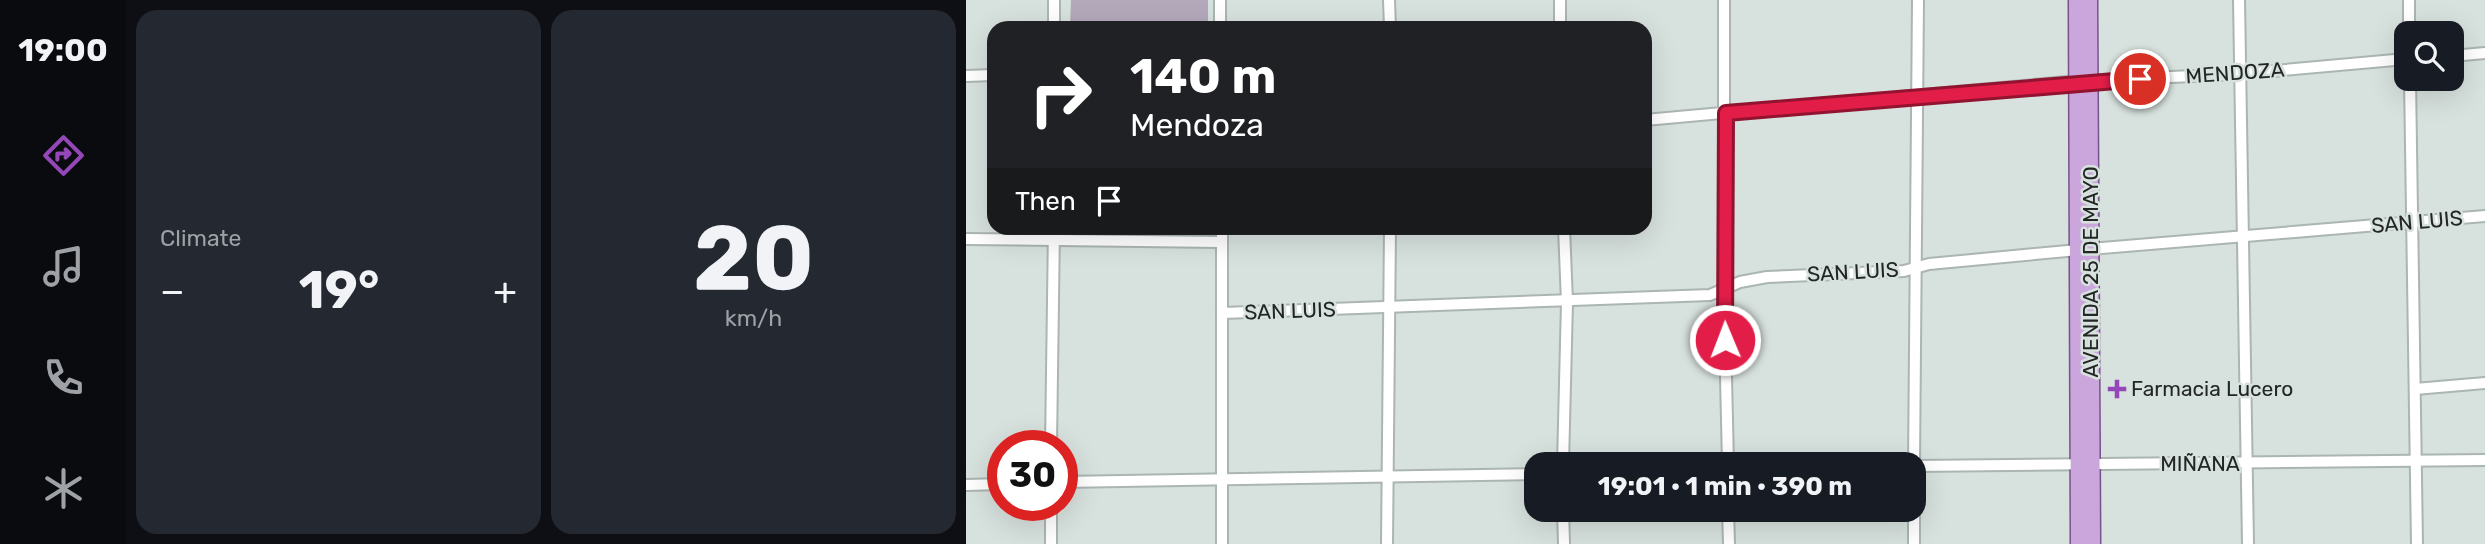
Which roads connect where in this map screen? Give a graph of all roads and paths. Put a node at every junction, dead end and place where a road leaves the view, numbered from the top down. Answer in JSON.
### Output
{"nodes":[{"id":1,"x":1054,"y":0,"type":"edge"},
{"id":2,"x":1220,"y":0,"type":"edge"},
{"id":3,"x":1389,"y":0,"type":"edge"},
{"id":4,"x":1560,"y":0,"type":"edge"},
{"id":5,"x":1724,"y":0,"type":"edge"},
{"id":6,"x":1918,"y":0,"type":"edge"},
{"id":7,"x":2077,"y":0,"type":"edge"},
{"id":8,"x":2089,"y":0,"type":"edge"},
{"id":9,"x":2239,"y":0,"type":"edge"},
{"id":10,"x":2409,"y":0,"type":"edge"},
{"id":11,"x":1054,"y":21,"type":"edge"},
{"id":12,"x":1220,"y":21,"type":"edge"},
{"id":13,"x":1390,"y":21,"type":"edge"},
{"id":14,"x":1560,"y":21,"type":"edge"},
{"id":15,"x":2409,"y":21,"type":"edge"},
{"id":16,"x":2485,"y":53,"type":"edge"},
{"id":17,"x":2464,"y":55,"type":"edge"},
{"id":18,"x":2394,"y":60,"type":"edge"},
{"id":19,"x":2240,"y":74,"type":"junction"},
{"id":20,"x":987,"y":75,"type":"edge"},
{"id":21,"x":966,"y":76,"type":"edge"},
{"id":22,"x":2084,"y":81,"type":"junction"},
{"id":23,"x":2410,"y":91,"type":"edge"},
{"id":24,"x":1918,"y":98,"type":"junction"},
{"id":25,"x":1726,"y":113,"type":"junction"},
{"id":26,"x":1652,"y":119,"type":"edge"},
{"id":27,"x":2485,"y":216,"type":"edge"},
{"id":28,"x":2411,"y":223,"type":"junction"},
{"id":29,"x":1054,"y":235,"type":"edge"},
{"id":30,"x":1222,"y":235,"type":"edge"},
{"id":31,"x":1390,"y":235,"type":"edge"},
{"id":32,"x":1564,"y":235,"type":"edge"},
{"id":33,"x":2241,"y":236,"type":"junction"},
{"id":34,"x":966,"y":239,"type":"edge"},
{"id":35,"x":1054,"y":240,"type":"junction"},
{"id":36,"x":1222,"y":242,"type":"junction"},
{"id":37,"x":2085,"y":249,"type":"junction"},
{"id":38,"x":1917,"y":267,"type":"junction"},
{"id":39,"x":1724,"y":290,"type":"junction"},
{"id":40,"x":1567,"y":302,"type":"junction"},
{"id":41,"x":1390,"y":307,"type":"junction"},
{"id":42,"x":1222,"y":313,"type":"junction"},
{"id":43,"x":2485,"y":383,"type":"edge"},
{"id":44,"x":2415,"y":389,"type":"junction"},
{"id":45,"x":1051,"y":430,"type":"edge"},
{"id":46,"x":1563,"y":452,"type":"edge"},
{"id":47,"x":1728,"y":452,"type":"edge"},
{"id":48,"x":1914,"y":452,"type":"edge"},
{"id":49,"x":2415,"y":460,"type":"junction"},
{"id":50,"x":2485,"y":460,"type":"edge"},
{"id":51,"x":2085,"y":463,"type":"junction"},
{"id":52,"x":1926,"y":465,"type":"edge"},
{"id":53,"x":2247,"y":465,"type":"junction"},
{"id":54,"x":1524,"y":474,"type":"edge"},
{"id":55,"x":1387,"y":475,"type":"junction"},
{"id":56,"x":1221,"y":478,"type":"junction"},
{"id":57,"x":1078,"y":482,"type":"edge"},
{"id":58,"x":987,"y":484,"type":"edge"},
{"id":59,"x":966,"y":485,"type":"edge"},
{"id":60,"x":1051,"y":521,"type":"edge"},
{"id":61,"x":1563,"y":522,"type":"edge"},
{"id":62,"x":1728,"y":522,"type":"edge"},
{"id":63,"x":1914,"y":522,"type":"edge"},
{"id":64,"x":1051,"y":544,"type":"edge"},
{"id":65,"x":1222,"y":544,"type":"edge"},
{"id":66,"x":1387,"y":544,"type":"edge"},
{"id":67,"x":1564,"y":544,"type":"edge"},
{"id":68,"x":1729,"y":544,"type":"edge"},
{"id":69,"x":1914,"y":544,"type":"edge"},
{"id":70,"x":2079,"y":544,"type":"edge"},
{"id":71,"x":2092,"y":544,"type":"edge"},
{"id":72,"x":2248,"y":544,"type":"edge"},
{"id":73,"x":2417,"y":544,"type":"edge"}],
"edges":[{"from":1,"to":11,"type":"street"},
{"from":2,"to":12,"type":"street"},
{"from":3,"to":13,"type":"street"},
{"from":4,"to":14,"type":"street"},
{"from":5,"to":25,"type":"street"},
{"from":6,"to":24,"type":"street"},
{"from":7,"to":22,"type":"main road","name":"AVENIDA 25 DE MAYO"},
{"from":8,"to":22,"type":"main road","name":"AVENIDA 25 DE MAYO"},
{"from":9,"to":19,"type":"street"},
{"from":10,"to":15,"type":"street"},
{"from":16,"to":17,"type":"street"},
{"from":18,"to":19,"type":"street","name":"MENDOZA"},
{"from":19,"to":22,"type":"street","name":"MENDOZA"},
{"from":19,"to":33,"type":"street"},
{"from":20,"to":21,"type":"street"},
{"from":22,"to":24,"type":"street","name":"MENDOZA"},
{"from":22,"to":37,"type":"main road","name":"AVENIDA 25 DE MAYO"},
{"from":23,"to":28,"type":"street"},
{"from":24,"to":25,"type":"street","name":"MENDOZA"},
{"from":24,"to":38,"type":"street"},
{"from":25,"to":26,"type":"street","name":"MENDOZA"},
{"from":25,"to":39,"type":"street"},
{"from":27,"to":28,"type":"street","name":"SAN LUIS"},
{"from":28,"to":33,"type":"street","name":"SAN LUIS"},
{"from":28,"to":44,"type":"street"},
{"from":29,"to":35,"type":"street"},
{"from":30,"to":36,"type":"street"},
{"from":31,"to":41,"type":"street"},
{"from":32,"to":40,"type":"street"},
{"from":33,"to":37,"type":"street","name":"SAN LUIS"},
{"from":33,"to":53,"type":"street"},
{"from":34,"to":35,"type":"street"},
{"from":35,"to":36,"type":"street"},
{"from":35,"to":45,"type":"street"},
{"from":36,"to":42,"type":"street"},
{"from":37,"to":38,"type":"street","name":"SAN LUIS"},
{"from":37,"to":51,"type":"main road","name":"AVENIDA 25 DE MAYO"},
{"from":38,"to":39,"type":"street","name":"SAN LUIS"},
{"from":38,"to":48,"type":"street"},
{"from":39,"to":40,"type":"street","name":"SAN LUIS"},
{"from":39,"to":47,"type":"street"},
{"from":40,"to":41,"type":"street","name":"SAN LUIS"},
{"from":40,"to":46,"type":"street"},
{"from":41,"to":42,"type":"street","name":"SAN LUIS"},
{"from":41,"to":55,"type":"street"},
{"from":42,"to":56,"type":"street"},
{"from":43,"to":44,"type":"street"},
{"from":44,"to":49,"type":"street"},
{"from":49,"to":50,"type":"street","name":"MIÑANA"},
{"from":49,"to":53,"type":"street","name":"MIÑANA"},
{"from":49,"to":73,"type":"street"},
{"from":51,"to":52,"type":"street","name":"MIÑANA"},
{"from":51,"to":53,"type":"street","name":"MIÑANA"},
{"from":51,"to":70,"type":"main road","name":"AVENIDA 25 DE MAYO"},
{"from":51,"to":71,"type":"main road","name":"AVENIDA 25 DE MAYO"},
{"from":53,"to":72,"type":"street"},
{"from":54,"to":55,"type":"street"},
{"from":55,"to":56,"type":"street"},
{"from":55,"to":66,"type":"street"},
{"from":56,"to":57,"type":"street"},
{"from":56,"to":65,"type":"street"},
{"from":58,"to":59,"type":"street"},
{"from":60,"to":64,"type":"street"},
{"from":61,"to":67,"type":"street"},
{"from":62,"to":68,"type":"street"},
{"from":63,"to":69,"type":"street"}]}
